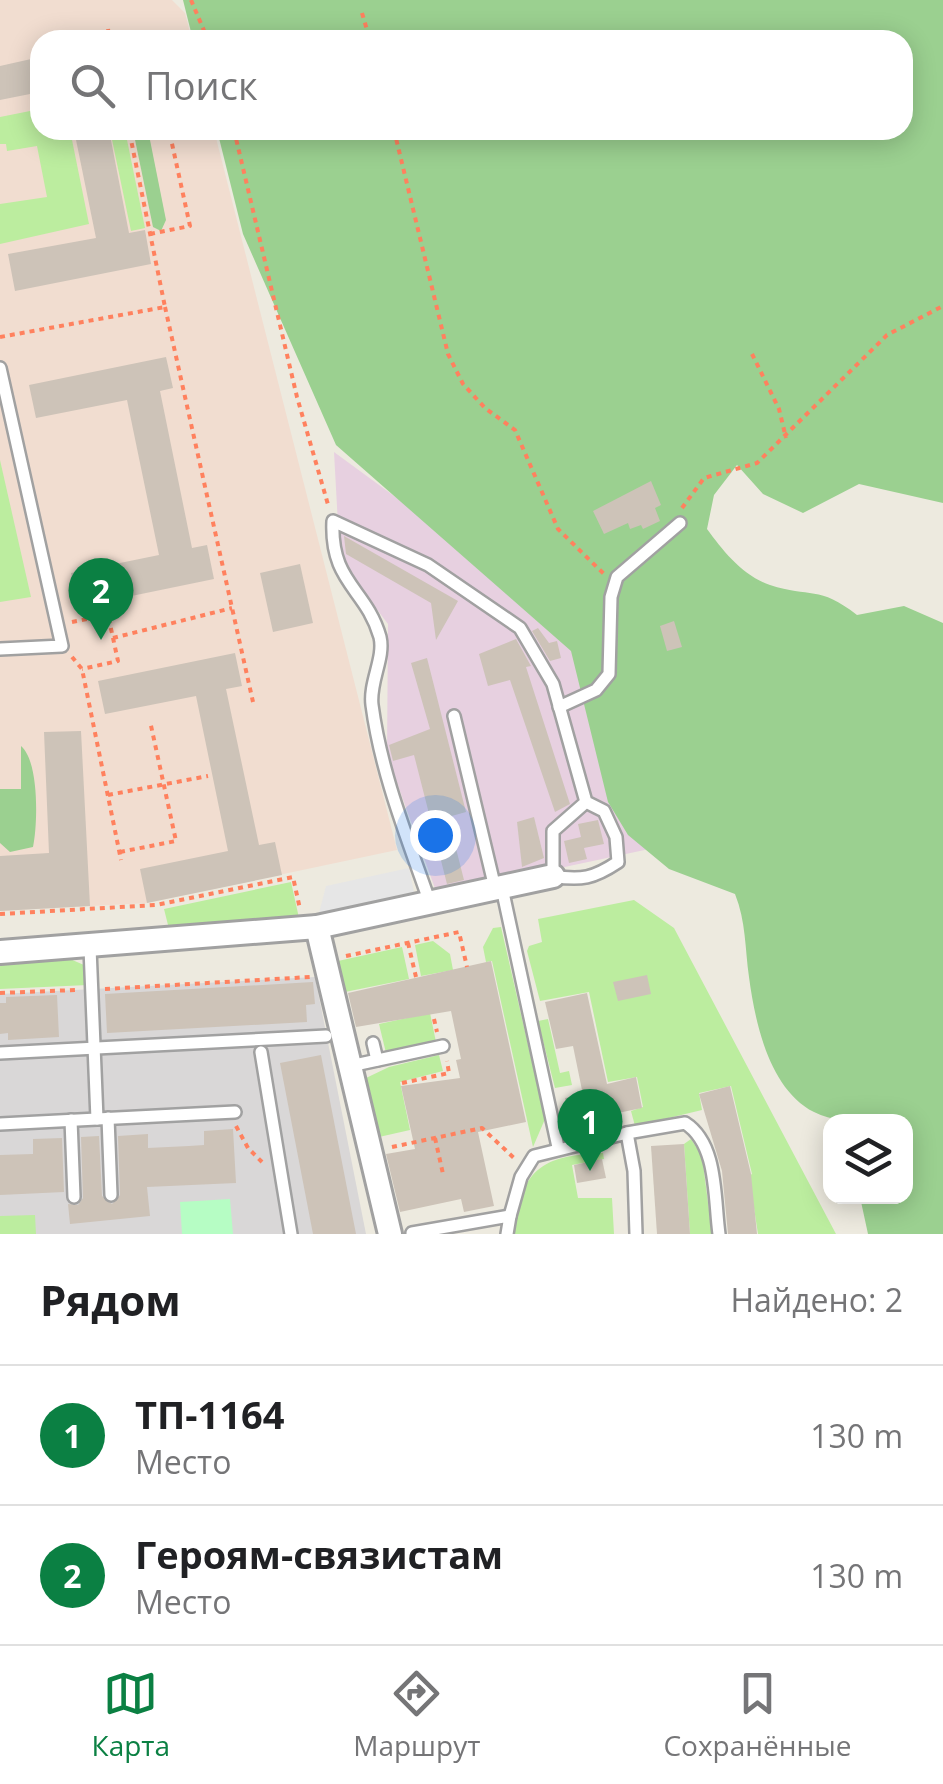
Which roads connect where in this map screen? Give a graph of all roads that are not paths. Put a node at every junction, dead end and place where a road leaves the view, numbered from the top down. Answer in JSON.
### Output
{"nodes":[{"id":1,"x":0,"y":368,"type":"edge"},
{"id":2,"x":680,"y":523,"type":"road end"},
{"id":3,"x":0,"y":649,"type":"edge"},
{"id":4,"x":559,"y":707,"type":"junction"},
{"id":5,"x":454,"y":716,"type":"dead end"},
{"id":6,"x":586,"y":802,"type":"junction"},
{"id":7,"x":553,"y":876,"type":"junction"},
{"id":8,"x":499,"y":888,"type":"junction"},
{"id":9,"x":430,"y":902,"type":"junction"},
{"id":10,"x":310,"y":927,"type":"junction"},
{"id":11,"x":90,"y":948,"type":"junction"},
{"id":12,"x":0,"y":952,"type":"edge"},
{"id":13,"x":326,"y":1036,"type":"dead end"},
{"id":14,"x":373,"y":1043,"type":"dead end"},
{"id":15,"x":443,"y":1046,"type":"road end"},
{"id":16,"x":94,"y":1048,"type":"junction"},
{"id":17,"x":262,"y":1052,"type":"dead end"},
{"id":18,"x":0,"y":1053,"type":"edge"},
{"id":19,"x":377,"y":1060,"type":"junction"},
{"id":20,"x":350,"y":1066,"type":"junction"},
{"id":21,"x":232,"y":1112,"type":"road end"},
{"id":22,"x":102,"y":1119,"type":"junction"},
{"id":23,"x":71,"y":1120,"type":"junction"},
{"id":24,"x":0,"y":1124,"type":"edge"},
{"id":25,"x":627,"y":1133,"type":"junction"},
{"id":26,"x":558,"y":1147,"type":"junction"},
{"id":27,"x":111,"y":1195,"type":"dead end"},
{"id":28,"x":74,"y":1197,"type":"dead end"},
{"id":29,"x":510,"y":1216,"type":"junction"},
{"id":30,"x":412,"y":1233,"type":"edge"},
{"id":31,"x":291,"y":1234,"type":"edge"},
{"id":32,"x":390,"y":1234,"type":"edge"},
{"id":33,"x":507,"y":1234,"type":"edge"},
{"id":34,"x":636,"y":1234,"type":"edge"},
{"id":35,"x":718,"y":1234,"type":"edge"}],
"edges":[{"from":1,"to":3,"type":"lane"},
{"from":2,"to":4,"type":"lane"},
{"from":4,"to":6,"type":"lane"},
{"from":4,"to":9,"type":"lane"},
{"from":5,"to":8,"type":"lane"},
{"from":6,"to":7,"type":"lane"},
{"from":6,"to":7,"type":"lane"},
{"from":7,"to":8,"type":"street"},
{"from":8,"to":9,"type":"street"},
{"from":8,"to":26,"type":"lane"},
{"from":9,"to":10,"type":"street"},
{"from":10,"to":11,"type":"street"},
{"from":10,"to":20,"type":"street"},
{"from":11,"to":12,"type":"street"},
{"from":11,"to":16,"type":"lane"},
{"from":13,"to":16,"type":"lane"},
{"from":14,"to":19,"type":"lane"},
{"from":15,"to":19,"type":"lane"},
{"from":16,"to":18,"type":"lane"},
{"from":16,"to":22,"type":"lane"},
{"from":17,"to":31,"type":"lane"},
{"from":19,"to":20,"type":"lane"},
{"from":20,"to":32,"type":"street"},
{"from":21,"to":22,"type":"lane"},
{"from":22,"to":23,"type":"lane"},
{"from":22,"to":27,"type":"lane"},
{"from":23,"to":24,"type":"lane"},
{"from":23,"to":28,"type":"lane"},
{"from":25,"to":26,"type":"lane"},
{"from":25,"to":34,"type":"lane"},
{"from":25,"to":35,"type":"lane"},
{"from":26,"to":29,"type":"lane"},
{"from":29,"to":30,"type":"lane"},
{"from":29,"to":33,"type":"lane"}]}
